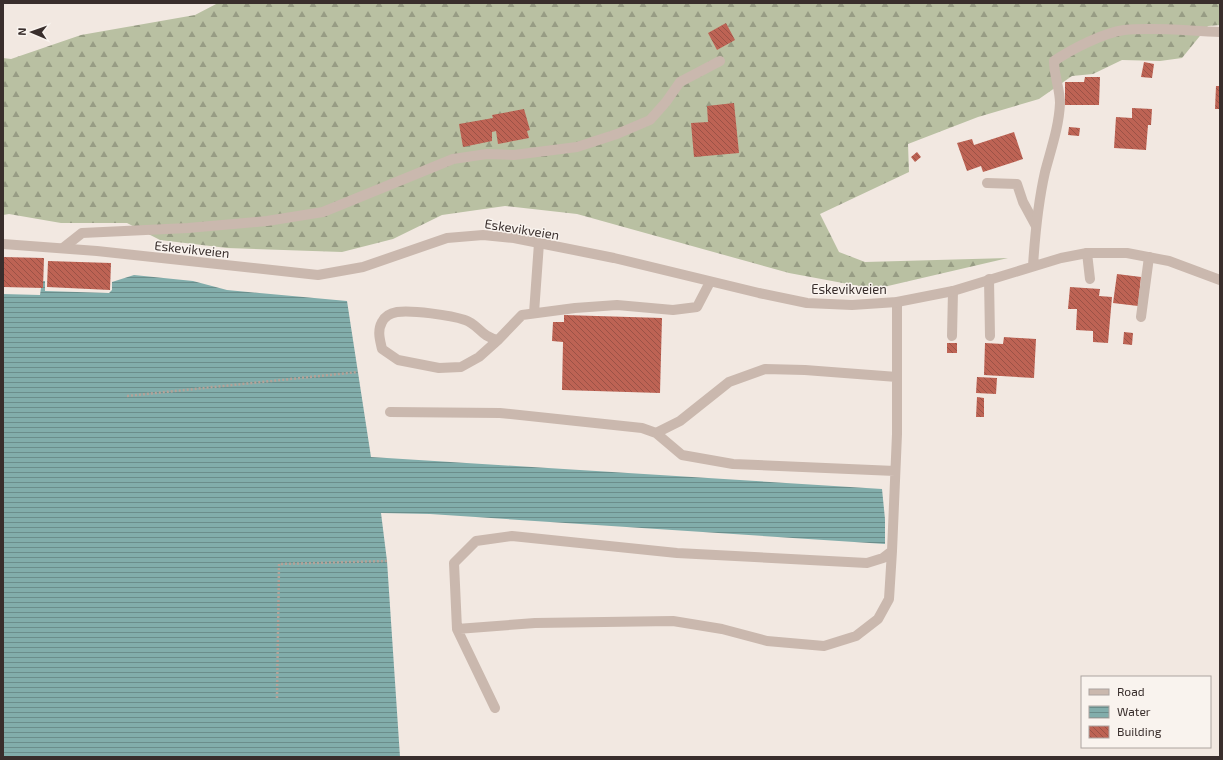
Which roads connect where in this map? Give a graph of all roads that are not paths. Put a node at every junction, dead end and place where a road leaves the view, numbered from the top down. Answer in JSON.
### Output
{"nodes":[{"id":1,"x":1220,"y":32,"type":"edge"},
{"id":2,"x":720,"y":61,"type":"dead end"},
{"id":3,"x":987,"y":183,"type":"dead end"},
{"id":4,"x":1036,"y":226,"type":"junction"},
{"id":5,"x":3,"y":244,"type":"edge"},
{"id":6,"x":539,"y":244,"type":"junction"},
{"id":7,"x":64,"y":248,"type":"junction"},
{"id":8,"x":1086,"y":253,"type":"junction"},
{"id":9,"x":1149,"y":257,"type":"junction"},
{"id":10,"x":1033,"y":266,"type":"junction"},
{"id":11,"x":989,"y":279,"type":"junction"},
{"id":12,"x":1090,"y":279,"type":"dead end"},
{"id":13,"x":1220,"y":280,"type":"edge"},
{"id":14,"x":710,"y":282,"type":"junction"},
{"id":15,"x":953,"y":291,"type":"junction"},
{"id":16,"x":897,"y":302,"type":"junction"},
{"id":17,"x":534,"y":314,"type":"junction"},
{"id":18,"x":1141,"y":317,"type":"dead end"},
{"id":19,"x":952,"y":336,"type":"dead end"},
{"id":20,"x":990,"y":336,"type":"dead end"},
{"id":21,"x":498,"y":340,"type":"junction"},
{"id":22,"x":898,"y":377,"type":"junction"},
{"id":23,"x":390,"y":412,"type":"dead end"},
{"id":24,"x":656,"y":433,"type":"junction"},
{"id":25,"x":894,"y":471,"type":"junction"},
{"id":26,"x":892,"y":551,"type":"junction"},
{"id":27,"x":457,"y":629,"type":"junction"},
{"id":28,"x":495,"y":708,"type":"dead end"}],
"edges":[{"from":1,"to":4,"type":"street"},
{"from":2,"to":7,"type":"street"},
{"from":3,"to":4,"type":"street"},
{"from":4,"to":10,"type":"street"},
{"from":5,"to":7,"type":"street","name":"Eskevikveien"},
{"from":6,"to":7,"type":"street","name":"Eskevikveien"},
{"from":6,"to":14,"type":"street","name":"Eskevikveien"},
{"from":6,"to":17,"type":"street"},
{"from":8,"to":9,"type":"street","name":"Eskevikveien"},
{"from":8,"to":10,"type":"street","name":"Eskevikveien"},
{"from":8,"to":12,"type":"street"},
{"from":9,"to":13,"type":"street","name":"Eskevikveien"},
{"from":9,"to":18,"type":"street"},
{"from":10,"to":11,"type":"street","name":"Eskevikveien"},
{"from":11,"to":15,"type":"street","name":"Eskevikveien"},
{"from":11,"to":20,"type":"street"},
{"from":14,"to":16,"type":"street","name":"Eskevikveien"},
{"from":14,"to":17,"type":"street"},
{"from":15,"to":16,"type":"street","name":"Eskevikveien"},
{"from":15,"to":19,"type":"street"},
{"from":16,"to":22,"type":"street"},
{"from":17,"to":21,"type":"street"},
{"from":21,"to":21,"type":"street"},
{"from":22,"to":24,"type":"street"},
{"from":22,"to":25,"type":"street"},
{"from":23,"to":24,"type":"street"},
{"from":24,"to":25,"type":"street"},
{"from":25,"to":26,"type":"street"},
{"from":26,"to":27,"type":"street"},
{"from":26,"to":27,"type":"street"},
{"from":27,"to":28,"type":"street"}]}
